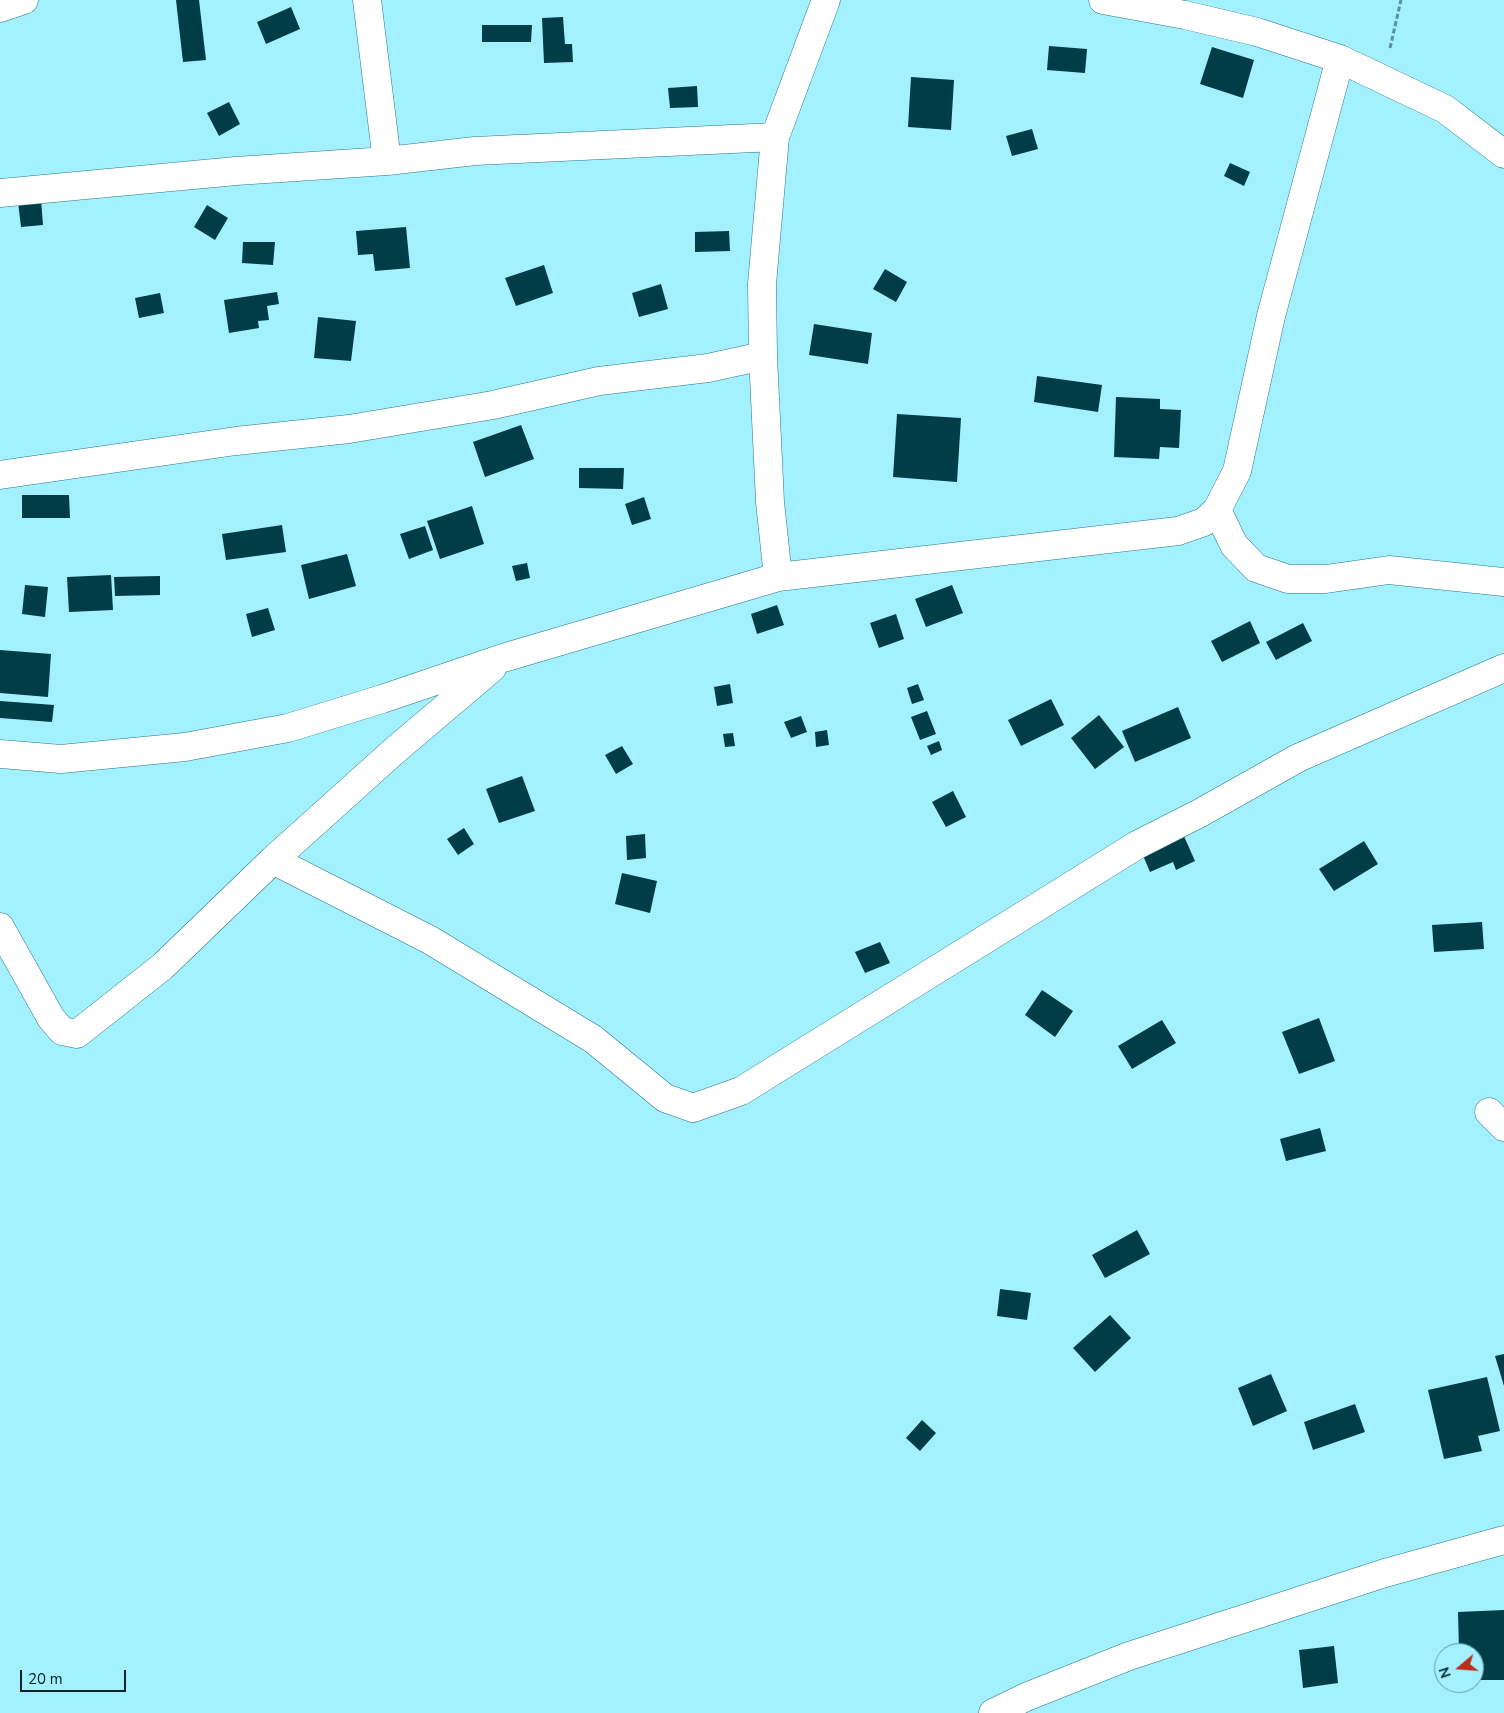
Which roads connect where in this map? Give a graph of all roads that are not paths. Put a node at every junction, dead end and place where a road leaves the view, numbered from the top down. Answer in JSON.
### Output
{"nodes":[{"id":1,"x":24,"y":0,"type":"edge"},
{"id":2,"x":367,"y":0,"type":"edge"},
{"id":3,"x":826,"y":0,"type":"edge"},
{"id":4,"x":1103,"y":0,"type":"edge"},
{"id":5,"x":1186,"y":7,"type":"edge"},
{"id":6,"x":0,"y":8,"type":"edge"},
{"id":7,"x":1340,"y":59,"type":"junction"},
{"id":8,"x":774,"y":137,"type":"junction"},
{"id":9,"x":1504,"y":154,"type":"edge"},
{"id":10,"x":387,"y":161,"type":"junction"},
{"id":11,"x":0,"y":193,"type":"edge"},
{"id":12,"x":763,"y":356,"type":"junction"},
{"id":13,"x":0,"y":475,"type":"edge"},
{"id":14,"x":1217,"y":510,"type":"junction"},
{"id":15,"x":778,"y":578,"type":"junction"},
{"id":16,"x":1504,"y":582,"type":"edge"},
{"id":17,"x":503,"y":658,"type":"junction"},
{"id":18,"x":1504,"y":668,"type":"edge"},
{"id":19,"x":0,"y":754,"type":"edge"},
{"id":20,"x":273,"y":860,"type":"junction"},
{"id":21,"x":0,"y":927,"type":"edge"},
{"id":22,"x":1504,"y":1540,"type":"edge"},
{"id":23,"x":993,"y":1713,"type":"edge"}],
"edges":[{"from":1,"to":6,"type":"street"},
{"from":2,"to":10,"type":"street"},
{"from":3,"to":8,"type":"street"},
{"from":4,"to":5,"type":"street"},
{"from":5,"to":7,"type":"street"},
{"from":7,"to":9,"type":"street"},
{"from":7,"to":14,"type":"street"},
{"from":8,"to":10,"type":"street"},
{"from":8,"to":12,"type":"street"},
{"from":10,"to":11,"type":"street"},
{"from":12,"to":13,"type":"street"},
{"from":12,"to":15,"type":"street"},
{"from":14,"to":15,"type":"street"},
{"from":14,"to":16,"type":"street"},
{"from":15,"to":17,"type":"street"},
{"from":17,"to":19,"type":"street"},
{"from":17,"to":20,"type":"street"},
{"from":18,"to":20,"type":"street"},
{"from":20,"to":21,"type":"street"},
{"from":22,"to":23,"type":"street"}]}
